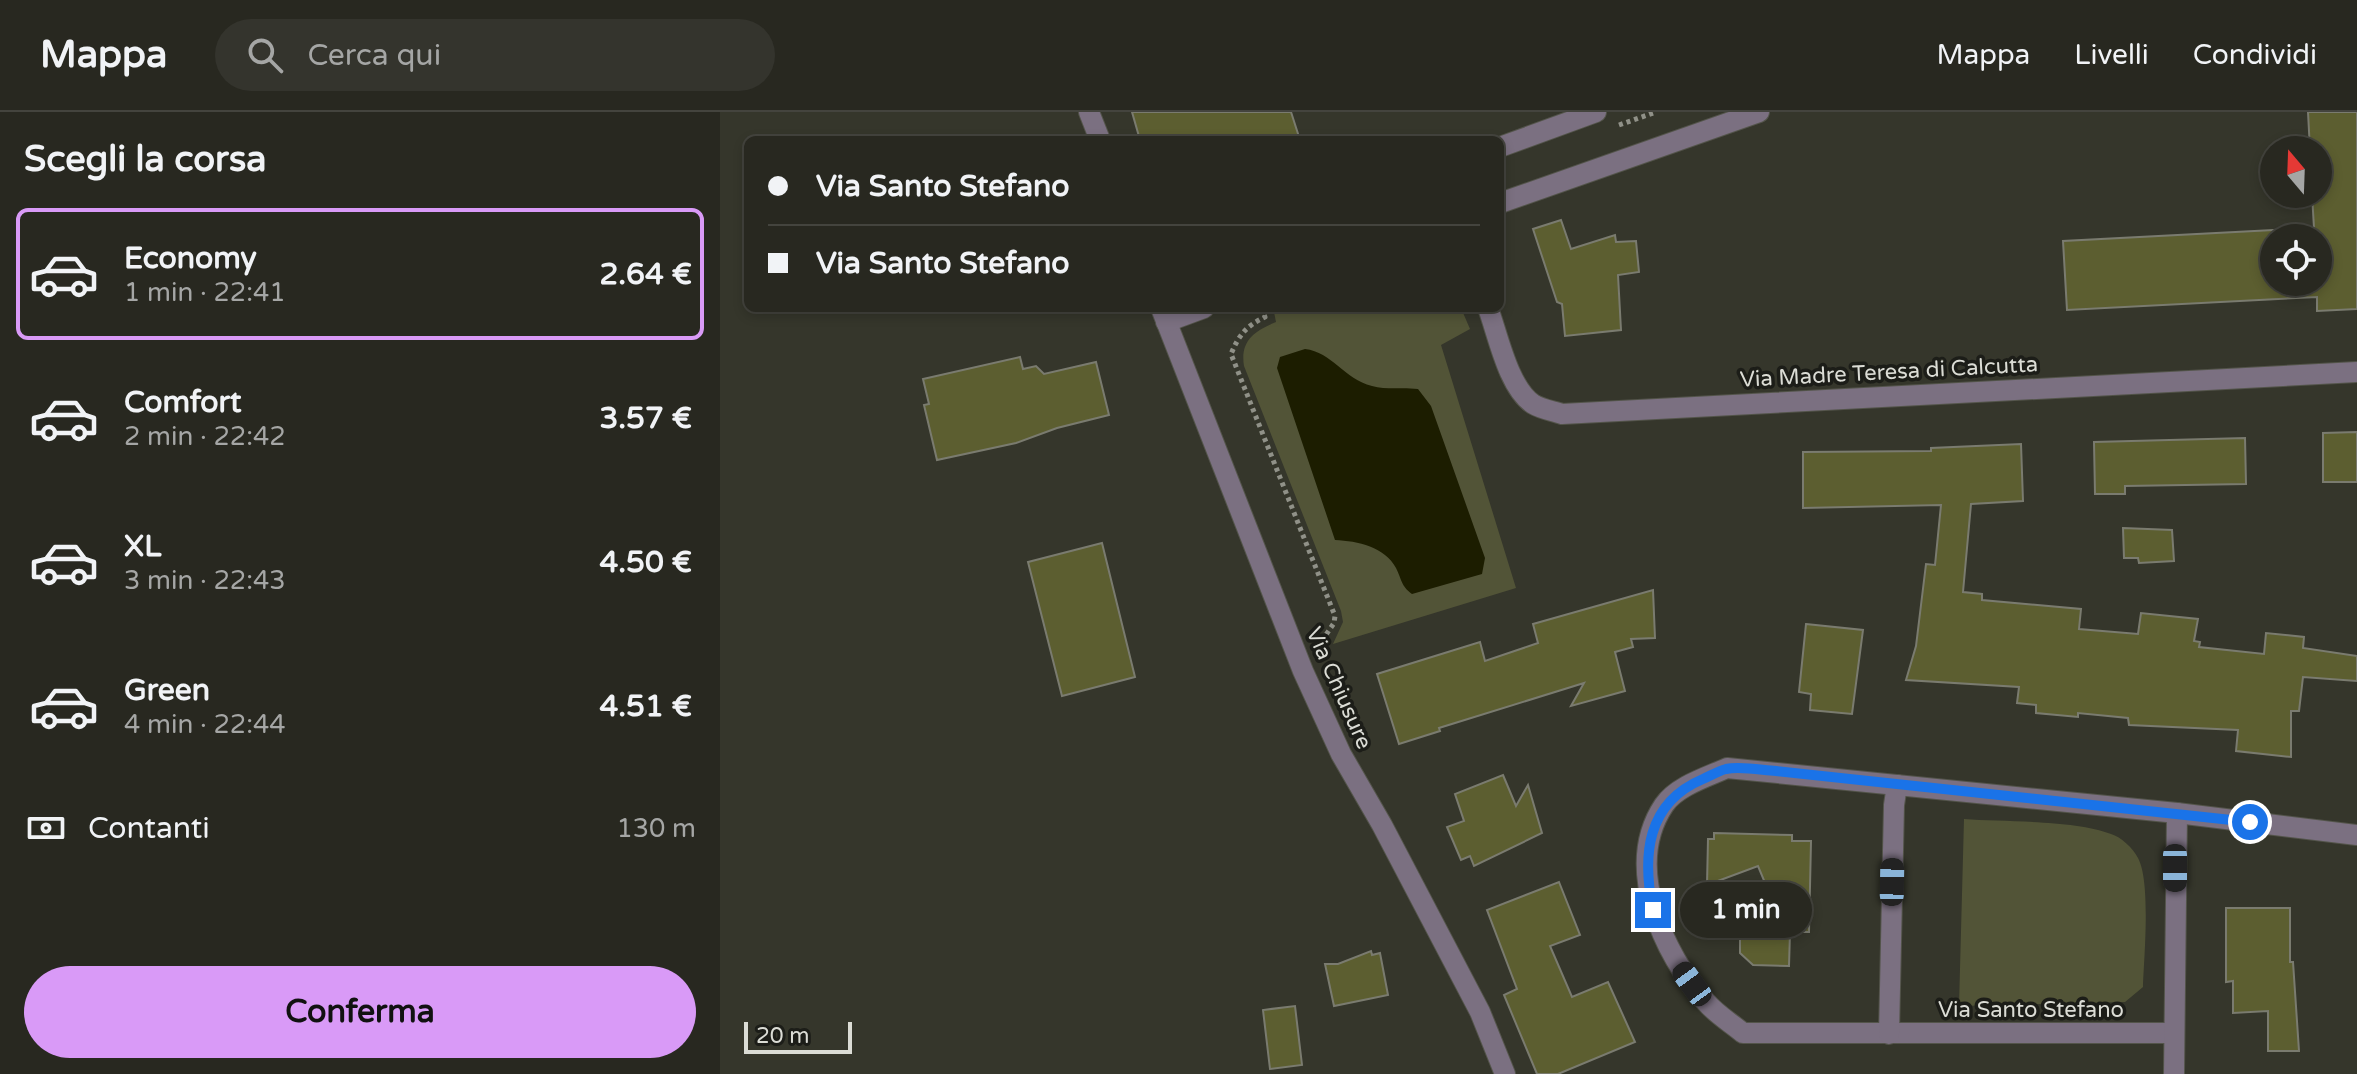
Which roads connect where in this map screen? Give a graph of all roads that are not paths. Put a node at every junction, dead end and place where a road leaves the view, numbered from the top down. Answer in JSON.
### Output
{"nodes":[{"id":1,"x":1089,"y":112,"type":"edge"},
{"id":2,"x":1596,"y":112,"type":"edge"},
{"id":3,"x":1759,"y":112,"type":"edge"},
{"id":4,"x":1571,"y":116,"type":"edge"},
{"id":5,"x":1098,"y":136,"type":"edge"},
{"id":6,"x":1504,"y":145,"type":"edge"},
{"id":7,"x":1504,"y":202,"type":"edge"},
{"id":8,"x":1489,"y":312,"type":"edge"},
{"id":9,"x":1164,"y":315,"type":"edge"},
{"id":10,"x":2357,"y":372,"type":"edge"},
{"id":11,"x":1897,"y":785,"type":"junction"},
{"id":12,"x":2177,"y":813,"type":"junction"},
{"id":13,"x":2357,"y":835,"type":"edge"},
{"id":14,"x":2173,"y":1033,"type":"junction"},
{"id":15,"x":1889,"y":1034,"type":"junction"},
{"id":16,"x":1505,"y":1074,"type":"edge"},
{"id":17,"x":2174,"y":1074,"type":"edge"}],
"edges":[{"from":1,"to":5,"type":"street"},
{"from":2,"to":4,"type":"street"},
{"from":3,"to":7,"type":"street"},
{"from":4,"to":6,"type":"street"},
{"from":8,"to":10,"type":"street","name":"Via Madre Teresa di Calcutta"},
{"from":9,"to":16,"type":"street","name":"Via Chiusure"},
{"from":11,"to":12,"type":"street","name":"Via Santo Stefano"},
{"from":11,"to":15,"type":"street"},
{"from":11,"to":15,"type":"street","name":"Via Santo Stefano"},
{"from":12,"to":13,"type":"street","name":"Via Santo Stefano"},
{"from":12,"to":14,"type":"street"},
{"from":14,"to":15,"type":"street","name":"Via Santo Stefano"},
{"from":14,"to":17,"type":"street"}]}
